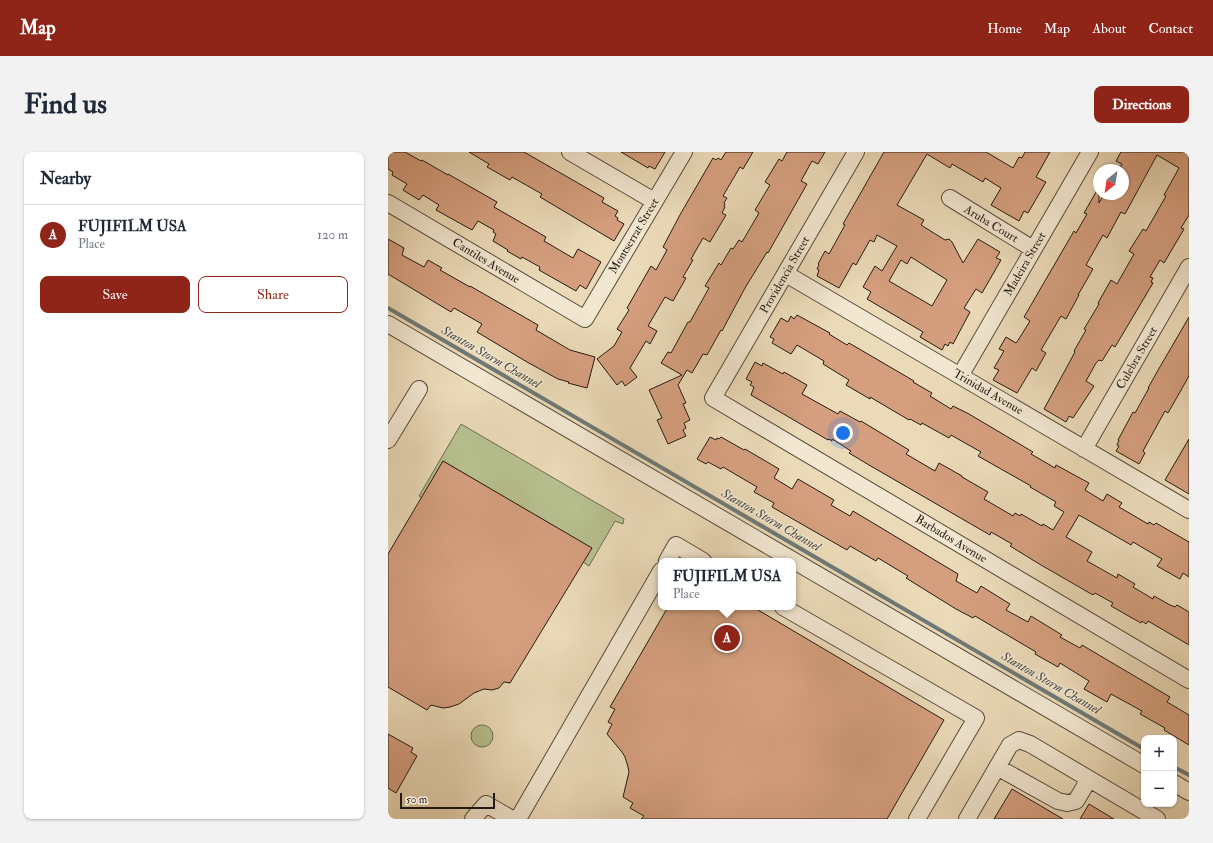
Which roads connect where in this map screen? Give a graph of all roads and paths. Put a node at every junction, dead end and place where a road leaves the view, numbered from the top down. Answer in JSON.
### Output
{"nodes":[{"id":1,"x":570,"y":152,"type":"edge"},
{"id":2,"x":684,"y":152,"type":"edge"},
{"id":3,"x":856,"y":152,"type":"edge"},
{"id":4,"x":1090,"y":152,"type":"edge"},
{"id":5,"x":950,"y":198,"type":"dead end"},
{"id":6,"x":654,"y":201,"type":"junction"},
{"id":7,"x":388,"y":203,"type":"edge"},
{"id":8,"x":1033,"y":249,"type":"junction"},
{"id":9,"x":1189,"y":267,"type":"edge"},
{"id":10,"x":786,"y":274,"type":"junction"},
{"id":11,"x":585,"y":319,"type":"joint"},
{"id":12,"x":388,"y":324,"type":"edge"},
{"id":13,"x":960,"y":376,"type":"junction"},
{"id":14,"x":419,"y":389,"type":"dead end"},
{"id":15,"x":714,"y":398,"type":"joint"},
{"id":16,"x":388,"y":440,"type":"edge"},
{"id":17,"x":1084,"y":449,"type":"junction"},
{"id":18,"x":1189,"y":510,"type":"edge"},
{"id":19,"x":669,"y":558,"type":"edge"},
{"id":20,"x":698,"y":558,"type":"edge"},
{"id":21,"x":789,"y":558,"type":"edge"},
{"id":22,"x":796,"y":562,"type":"edge"},
{"id":23,"x":658,"y":576,"type":"edge"},
{"id":24,"x":788,"y":610,"type":"edge"},
{"id":25,"x":1189,"y":680,"type":"edge"},
{"id":26,"x":1141,"y":763,"type":"edge"},
{"id":27,"x":997,"y":768,"type":"junction"},
{"id":28,"x":1089,"y":779,"type":"junction"},
{"id":29,"x":1177,"y":785,"type":"edge"},
{"id":30,"x":1189,"y":792,"type":"edge"},
{"id":31,"x":473,"y":819,"type":"edge"},
{"id":32,"x":512,"y":819,"type":"edge"},
{"id":33,"x":518,"y":819,"type":"edge"},
{"id":34,"x":916,"y":819,"type":"edge"},
{"id":35,"x":967,"y":819,"type":"edge"},
{"id":36,"x":1157,"y":819,"type":"edge"}],
"edges":[{"from":1,"to":6,"type":"street"},
{"from":2,"to":6,"type":"street","name":"Montserrat Street"},
{"from":3,"to":10,"type":"street","name":"Providencia Street"},
{"from":4,"to":8,"type":"street","name":"Madeira Street"},
{"from":5,"to":8,"type":"street","name":"Aruba Court"},
{"from":6,"to":11,"type":"street","name":"Montserrat Street"},
{"from":7,"to":11,"type":"street","name":"Cantiles Avenue"},
{"from":8,"to":13,"type":"street","name":"Madeira Street"},
{"from":9,"to":17,"type":"street","name":"Culebra Street"},
{"from":10,"to":13,"type":"street","name":"Trinidad Avenue"},
{"from":10,"to":15,"type":"street","name":"Providencia Street"},
{"from":12,"to":21,"type":"street"},
{"from":13,"to":17,"type":"street","name":"Trinidad Avenue"},
{"from":14,"to":16,"type":"street"},
{"from":15,"to":25,"type":"street","name":"Barbados Avenue"},
{"from":17,"to":18,"type":"street","name":"Trinidad Avenue"},
{"from":19,"to":20,"type":"street"},
{"from":22,"to":26,"type":"street"},
{"from":23,"to":33,"type":"street"},
{"from":24,"to":34,"type":"street"},
{"from":27,"to":28,"type":"street"},
{"from":27,"to":28,"type":"street"},
{"from":27,"to":35,"type":"street"},
{"from":28,"to":36,"type":"street"},
{"from":29,"to":30,"type":"street"},
{"from":31,"to":32,"type":"street"}]}
